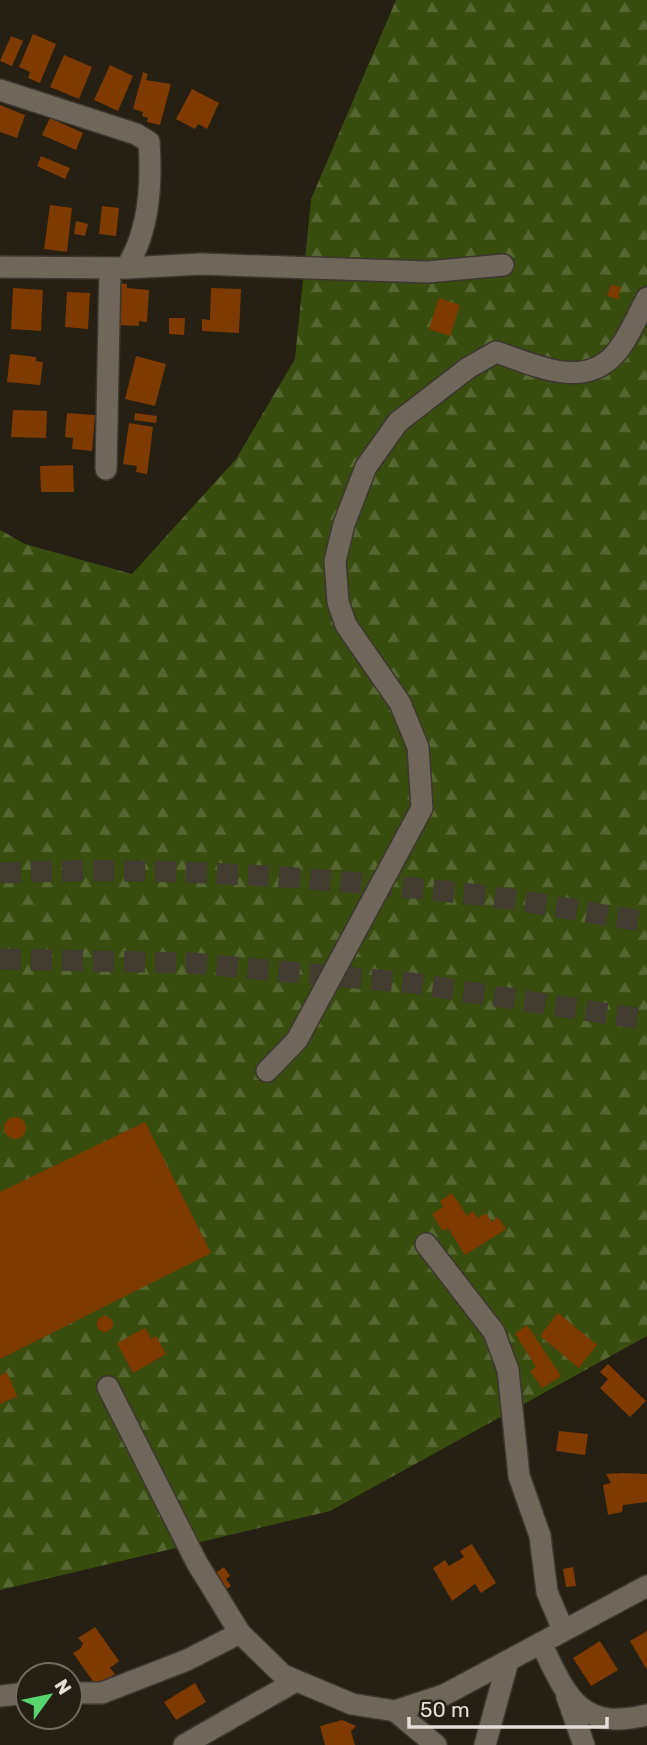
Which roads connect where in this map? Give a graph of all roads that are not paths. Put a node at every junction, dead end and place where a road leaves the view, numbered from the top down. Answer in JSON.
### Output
{"nodes":[{"id":1,"x":0,"y":90,"type":"edge"},
{"id":2,"x":503,"y":265,"type":"dead end"},
{"id":3,"x":0,"y":267,"type":"edge"},
{"id":4,"x":118,"y":269,"type":"junction"},
{"id":5,"x":647,"y":298,"type":"edge"},
{"id":6,"x":106,"y":469,"type":"dead end"},
{"id":7,"x":267,"y":1071,"type":"dead end"},
{"id":8,"x":426,"y":1244,"type":"dead end"},
{"id":9,"x":108,"y":1387,"type":"dead end"},
{"id":10,"x":647,"y":1586,"type":"edge"},
{"id":11,"x":563,"y":1630,"type":"junction"},
{"id":12,"x":240,"y":1633,"type":"junction"},
{"id":13,"x":541,"y":1643,"type":"junction"},
{"id":14,"x":508,"y":1661,"type":"junction"},
{"id":15,"x":296,"y":1682,"type":"junction"},
{"id":16,"x":84,"y":1693,"type":"edge"},
{"id":17,"x":567,"y":1697,"type":"junction"},
{"id":18,"x":395,"y":1711,"type":"junction"},
{"id":19,"x":647,"y":1715,"type":"edge"},
{"id":20,"x":184,"y":1745,"type":"edge"},
{"id":21,"x":436,"y":1745,"type":"edge"},
{"id":22,"x":485,"y":1745,"type":"edge"},
{"id":23,"x":584,"y":1745,"type":"edge"}],
"edges":[{"from":1,"to":4,"type":"street"},
{"from":2,"to":4,"type":"street"},
{"from":3,"to":4,"type":"street"},
{"from":4,"to":6,"type":"street"},
{"from":5,"to":7,"type":"street"},
{"from":8,"to":11,"type":"street"},
{"from":9,"to":12,"type":"street"},
{"from":10,"to":11,"type":"street"},
{"from":11,"to":13,"type":"street"},
{"from":12,"to":15,"type":"street"},
{"from":12,"to":16,"type":"street"},
{"from":13,"to":14,"type":"street"},
{"from":13,"to":17,"type":"street"},
{"from":14,"to":18,"type":"street"},
{"from":14,"to":22,"type":"street"},
{"from":15,"to":18,"type":"street"},
{"from":15,"to":20,"type":"street"},
{"from":17,"to":19,"type":"street"},
{"from":17,"to":23,"type":"street"},
{"from":18,"to":21,"type":"street"}]}
